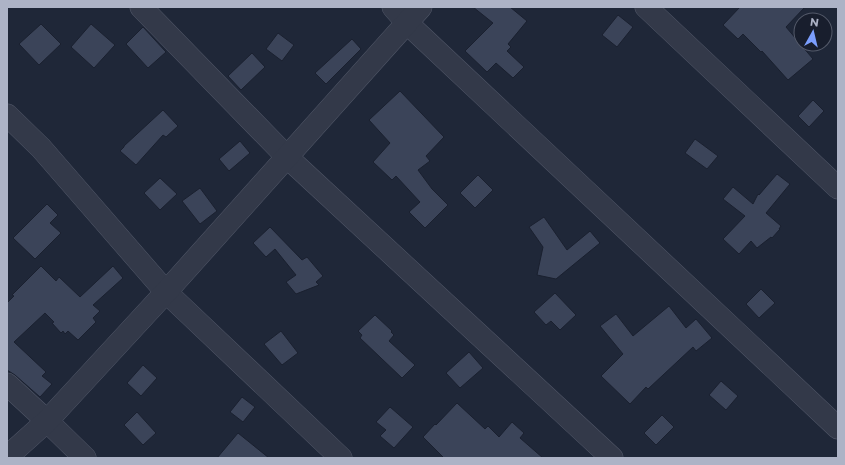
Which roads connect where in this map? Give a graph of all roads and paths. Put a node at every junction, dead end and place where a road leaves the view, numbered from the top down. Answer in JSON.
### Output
{"nodes":[{"id":1,"x":141,"y":7,"type":"edge"},
{"id":2,"x":646,"y":7,"type":"edge"},
{"id":3,"x":407,"y":12,"type":"edge"},
{"id":4,"x":7,"y":115,"type":"edge"},
{"id":5,"x":287,"y":157,"type":"junction"},
{"id":6,"x":838,"y":188,"type":"edge"},
{"id":7,"x":166,"y":292,"type":"junction"},
{"id":8,"x":7,"y":384,"type":"edge"},
{"id":9,"x":48,"y":421,"type":"junction"},
{"id":10,"x":838,"y":428,"type":"edge"},
{"id":11,"x":7,"y":457,"type":"edge"},
{"id":12,"x":85,"y":458,"type":"edge"},
{"id":13,"x":341,"y":458,"type":"edge"},
{"id":14,"x":612,"y":458,"type":"edge"}],
"edges":[{"from":1,"to":5,"type":"street"},
{"from":2,"to":6,"type":"street"},
{"from":3,"to":5,"type":"street"},
{"from":3,"to":10,"type":"street"},
{"from":4,"to":7,"type":"street"},
{"from":5,"to":7,"type":"street"},
{"from":5,"to":14,"type":"street"},
{"from":7,"to":9,"type":"street"},
{"from":7,"to":13,"type":"street"},
{"from":8,"to":9,"type":"street"},
{"from":9,"to":11,"type":"street"},
{"from":9,"to":12,"type":"street"}]}
